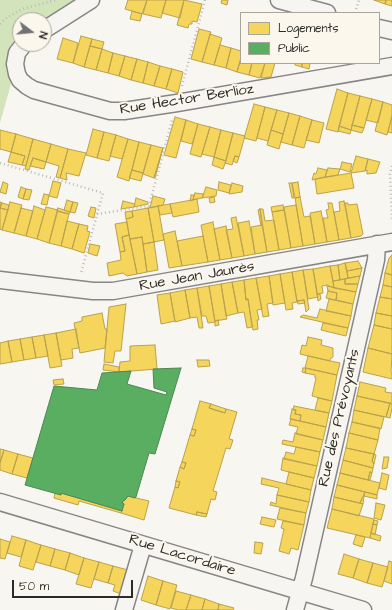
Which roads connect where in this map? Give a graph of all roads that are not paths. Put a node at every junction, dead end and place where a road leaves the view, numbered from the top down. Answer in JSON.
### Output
{"nodes":[{"id":1,"x":91,"y":0,"type":"edge"},
{"id":2,"x":279,"y":0,"type":"edge"},
{"id":3,"x":322,"y":12,"type":"edge"},
{"id":4,"x":52,"y":25,"type":"edge"},
{"id":5,"x":380,"y":28,"type":"edge"},
{"id":6,"x":392,"y":31,"type":"edge"},
{"id":7,"x":18,"y":52,"type":"edge"},
{"id":8,"x":392,"y":66,"type":"edge"},
{"id":9,"x":359,"y":68,"type":"edge"},
{"id":10,"x":385,"y":243,"type":"edge"},
{"id":11,"x":0,"y":280,"type":"edge"},
{"id":12,"x":0,"y":502,"type":"edge"},
{"id":13,"x":143,"y":545,"type":"junction"},
{"id":14,"x":300,"y":591,"type":"junction"},
{"id":15,"x":124,"y":610,"type":"edge"},
{"id":16,"x":295,"y":610,"type":"edge"},
{"id":17,"x":363,"y":610,"type":"edge"}],
"edges":[{"from":1,"to":4,"type":"street"},
{"from":2,"to":3,"type":"street"},
{"from":5,"to":6,"type":"street"},
{"from":7,"to":9,"type":"street","name":"Rue Hector Berlioz"},
{"from":8,"to":9,"type":"street","name":"Rue Hector Berlioz"},
{"from":10,"to":11,"type":"street","name":"Rue Jean Jaurès"},
{"from":10,"to":14,"type":"street","name":"Rue des Prévoyants"},
{"from":12,"to":13,"type":"street","name":"Rue Lacordaire"},
{"from":13,"to":14,"type":"street","name":"Rue Lacordaire"},
{"from":13,"to":15,"type":"street"},
{"from":14,"to":16,"type":"street","name":"Rue des Prévoyants"},
{"from":14,"to":17,"type":"street","name":"Rue Lacordaire"}]}
